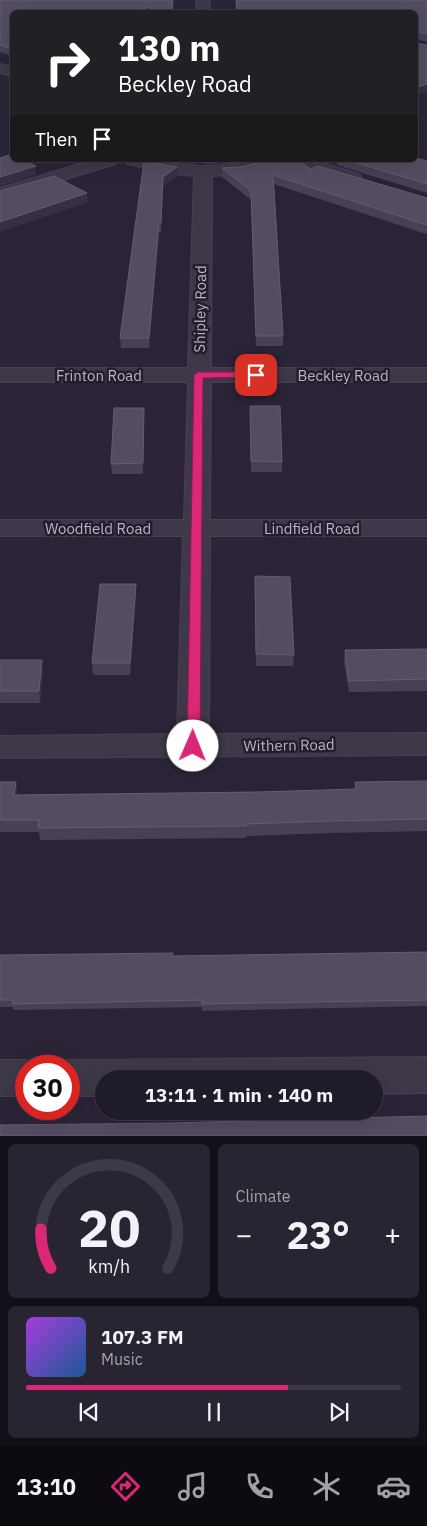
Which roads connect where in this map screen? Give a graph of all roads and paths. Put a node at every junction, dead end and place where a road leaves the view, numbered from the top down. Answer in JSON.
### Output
{"nodes":[{"id":1,"x":104,"y":162,"type":"edge"},
{"id":2,"x":139,"y":162,"type":"edge"},
{"id":3,"x":266,"y":162,"type":"edge"},
{"id":4,"x":301,"y":162,"type":"edge"},
{"id":5,"x":203,"y":171,"type":"junction"},
{"id":6,"x":370,"y":184,"type":"edge"},
{"id":7,"x":0,"y":194,"type":"edge"},
{"id":8,"x":0,"y":375,"type":"edge"},
{"id":9,"x":198,"y":375,"type":"junction"},
{"id":10,"x":427,"y":375,"type":"edge"},
{"id":11,"x":196,"y":527,"type":"junction"},
{"id":12,"x":0,"y":528,"type":"edge"},
{"id":13,"x":427,"y":528,"type":"edge"},
{"id":14,"x":427,"y":744,"type":"edge"},
{"id":15,"x":0,"y":746,"type":"edge"},
{"id":16,"x":193,"y":746,"type":"junction"},
{"id":17,"x":427,"y":1075,"type":"edge"},
{"id":18,"x":0,"y":1078,"type":"edge"},
{"id":19,"x":15,"y":1078,"type":"edge"},
{"id":20,"x":80,"y":1078,"type":"edge"}],
"edges":[{"from":1,"to":7,"type":"street"},
{"from":2,"to":5,"type":"street"},
{"from":3,"to":5,"type":"street"},
{"from":4,"to":6,"type":"street"},
{"from":5,"to":9,"type":"street","name":"Shipley Road"},
{"from":8,"to":9,"type":"street","name":"Frinton Road"},
{"from":9,"to":10,"type":"street","name":"Beckley Road"},
{"from":9,"to":11,"type":"street","name":"Shipley Road"},
{"from":11,"to":12,"type":"street","name":"Woodfield Road"},
{"from":11,"to":13,"type":"street","name":"Lindfield Road"},
{"from":11,"to":16,"type":"street","name":"Shipley Road"},
{"from":14,"to":16,"type":"street","name":"Withern Road"},
{"from":15,"to":16,"type":"street","name":"Withern Road"},
{"from":17,"to":20,"type":"street"},
{"from":18,"to":19,"type":"street"}]}
